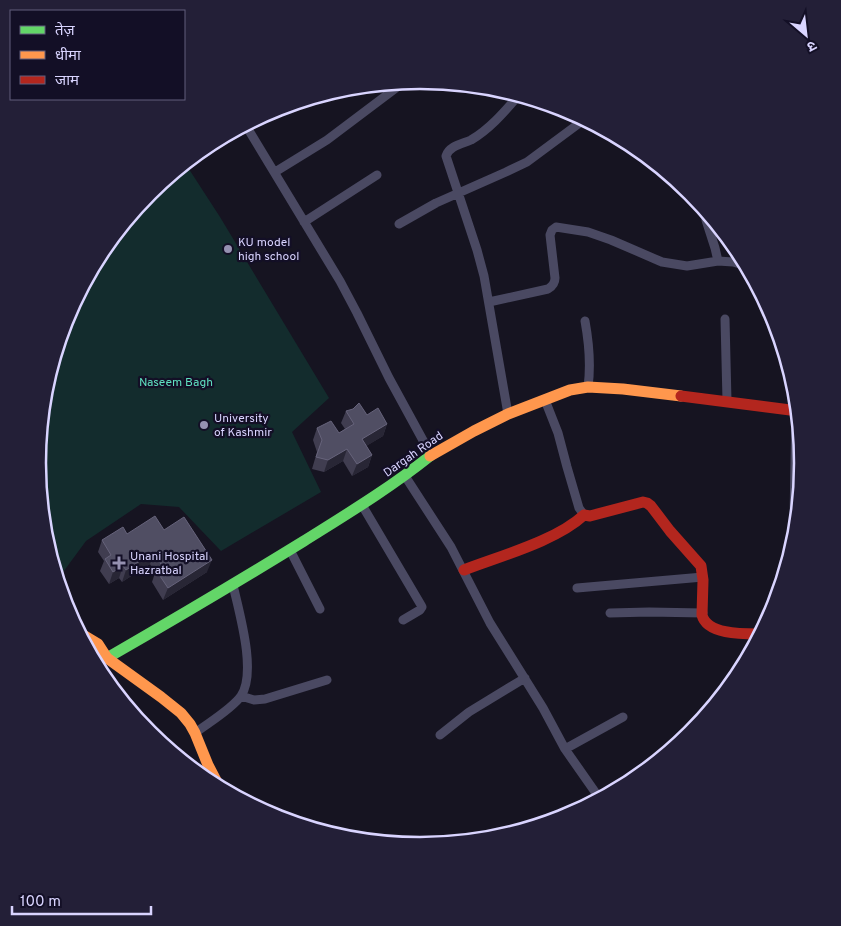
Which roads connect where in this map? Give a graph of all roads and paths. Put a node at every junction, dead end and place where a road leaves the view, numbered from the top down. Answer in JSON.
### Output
{"nodes":[{"id":1,"x":393,"y":90,"type":"edge"},
{"id":2,"x":513,"y":101,"type":"edge"},
{"id":3,"x":579,"y":124,"type":"edge"},
{"id":4,"x":250,"y":130,"type":"edge"},
{"id":5,"x":275,"y":172,"type":"junction"},
{"id":6,"x":377,"y":176,"type":"dead end"},
{"id":7,"x":458,"y":193,"type":"junction"},
{"id":8,"x":304,"y":222,"type":"junction"},
{"id":9,"x":707,"y":222,"type":"edge"},
{"id":10,"x":398,"y":224,"type":"dead end"},
{"id":11,"x":718,"y":262,"type":"junction"},
{"id":12,"x":737,"y":263,"type":"edge"},
{"id":13,"x":489,"y":302,"type":"junction"},
{"id":14,"x":724,"y":319,"type":"dead end"},
{"id":15,"x":584,"y":321,"type":"dead end"},
{"id":16,"x":588,"y":387,"type":"junction"},
{"id":17,"x":545,"y":400,"type":"junction"},
{"id":18,"x":727,"y":401,"type":"junction"},
{"id":19,"x":791,"y":408,"type":"edge"},
{"id":20,"x":508,"y":414,"type":"junction"},
{"id":21,"x":431,"y":455,"type":"junction"},
{"id":22,"x":405,"y":476,"type":"junction"},
{"id":23,"x":362,"y":505,"type":"junction"},
{"id":24,"x":584,"y":516,"type":"junction"},
{"id":25,"x":290,"y":550,"type":"junction"},
{"id":26,"x":464,"y":570,"type":"junction"},
{"id":27,"x":703,"y":578,"type":"junction"},
{"id":28,"x":233,"y":585,"type":"junction"},
{"id":29,"x":577,"y":588,"type":"dead end"},
{"id":30,"x":320,"y":609,"type":"dead end"},
{"id":31,"x":610,"y":613,"type":"dead end"},
{"id":32,"x":703,"y":613,"type":"junction"},
{"id":33,"x":403,"y":620,"type":"dead end"},
{"id":34,"x":754,"y":634,"type":"edge"},
{"id":35,"x":90,"y":640,"type":"edge"},
{"id":36,"x":100,"y":656,"type":"edge"},
{"id":37,"x":107,"y":658,"type":"junction"},
{"id":38,"x":525,"y":678,"type":"junction"},
{"id":39,"x":327,"y":680,"type":"dead end"},
{"id":40,"x":241,"y":696,"type":"junction"},
{"id":41,"x":623,"y":717,"type":"dead end"},
{"id":42,"x":195,"y":733,"type":"junction"},
{"id":43,"x":440,"y":734,"type":"dead end"},
{"id":44,"x":565,"y":749,"type":"junction"},
{"id":45,"x":208,"y":765,"type":"junction"},
{"id":46,"x":206,"y":769,"type":"edge"},
{"id":47,"x":213,"y":774,"type":"edge"},
{"id":48,"x":596,"y":793,"type":"edge"}],
"edges":[{"from":1,"to":5,"type":"street"},
{"from":2,"to":7,"type":"street"},
{"from":3,"to":7,"type":"street"},
{"from":4,"to":5,"type":"street"},
{"from":5,"to":8,"type":"street"},
{"from":6,"to":8,"type":"street"},
{"from":7,"to":10,"type":"street"},
{"from":7,"to":13,"type":"street"},
{"from":8,"to":21,"type":"street"},
{"from":9,"to":11,"type":"street"},
{"from":11,"to":12,"type":"street"},
{"from":11,"to":13,"type":"street"},
{"from":13,"to":20,"type":"street"},
{"from":14,"to":18,"type":"street"},
{"from":15,"to":16,"type":"street"},
{"from":16,"to":17,"type":"street","name":"Dargah Road"},
{"from":16,"to":18,"type":"street","name":"Dargah Road"},
{"from":17,"to":20,"type":"street","name":"Dargah Road"},
{"from":17,"to":24,"type":"street"},
{"from":18,"to":19,"type":"street","name":"Dargah Road"},
{"from":20,"to":21,"type":"street","name":"Dargah Road"},
{"from":21,"to":22,"type":"street","name":"Dargah Road"},
{"from":22,"to":23,"type":"street","name":"Dargah Road"},
{"from":22,"to":26,"type":"street"},
{"from":23,"to":25,"type":"street","name":"Dargah Road"},
{"from":23,"to":33,"type":"street"},
{"from":24,"to":26,"type":"street"},
{"from":24,"to":27,"type":"street"},
{"from":25,"to":28,"type":"street","name":"Dargah Road"},
{"from":25,"to":30,"type":"street"},
{"from":26,"to":38,"type":"street"},
{"from":27,"to":29,"type":"street"},
{"from":27,"to":32,"type":"street"},
{"from":28,"to":37,"type":"street","name":"Dargah Road"},
{"from":28,"to":40,"type":"street"},
{"from":31,"to":32,"type":"street"},
{"from":32,"to":34,"type":"street"},
{"from":35,"to":37,"type":"street"},
{"from":36,"to":37,"type":"street"},
{"from":37,"to":42,"type":"street"},
{"from":38,"to":43,"type":"street"},
{"from":38,"to":44,"type":"street"},
{"from":39,"to":40,"type":"street"},
{"from":40,"to":42,"type":"street"},
{"from":41,"to":44,"type":"street"},
{"from":42,"to":45,"type":"street"},
{"from":44,"to":48,"type":"street"},
{"from":45,"to":46,"type":"street"},
{"from":45,"to":47,"type":"street"}]}
